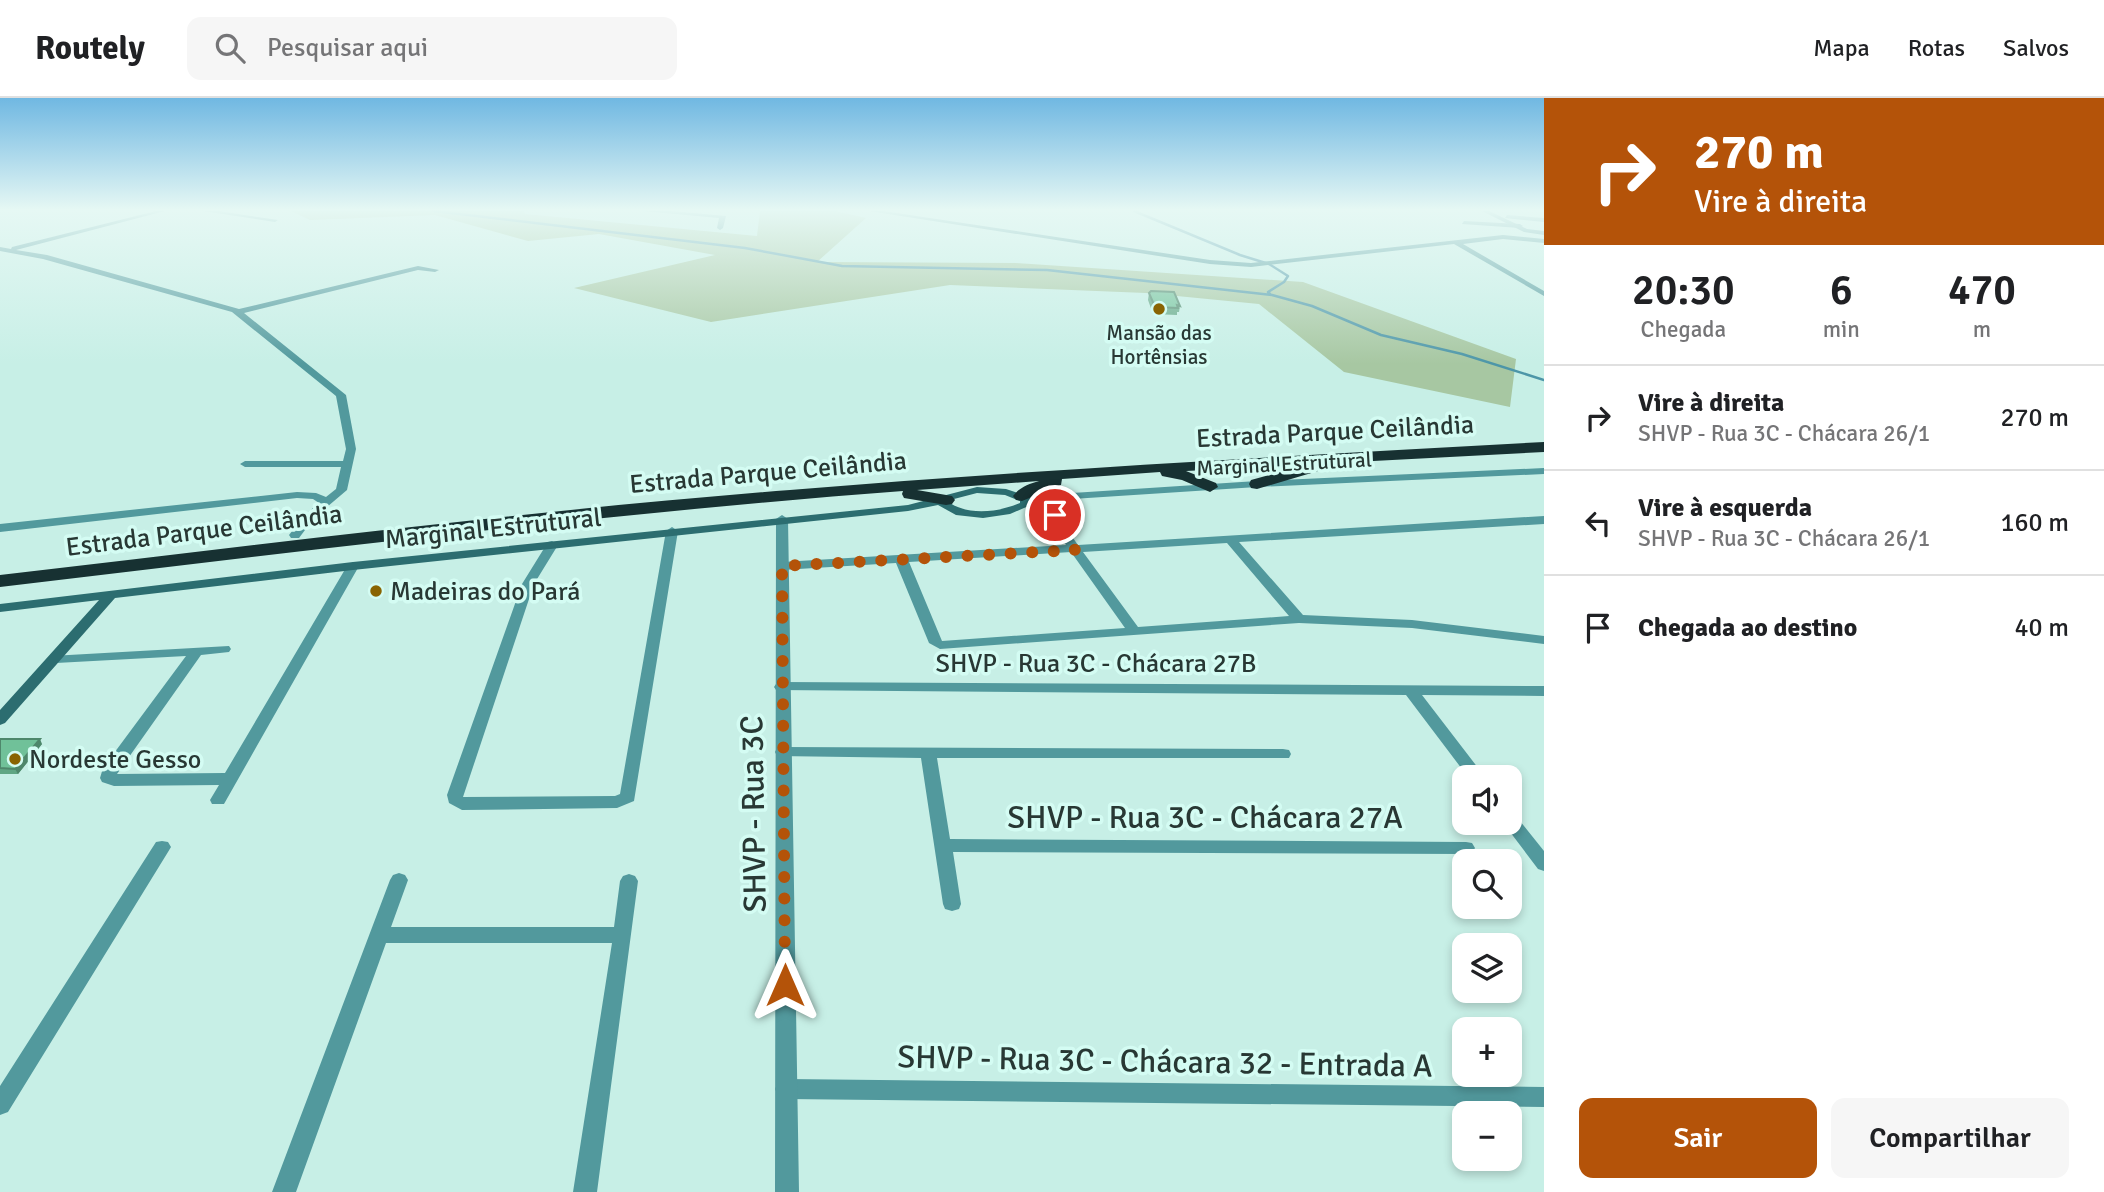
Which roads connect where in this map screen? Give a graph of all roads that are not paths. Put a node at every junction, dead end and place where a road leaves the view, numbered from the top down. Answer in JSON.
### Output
{"nodes":[{"id":1,"x":62,"y":262,"type":"edge"},
{"id":2,"x":1218,"y":262,"type":"edge"},
{"id":3,"x":1277,"y":262,"type":"edge"},
{"id":4,"x":1490,"y":262,"type":"edge"},
{"id":5,"x":425,"y":264,"type":"dead end"},
{"id":6,"x":435,"y":270,"type":"dead end"},
{"id":7,"x":1544,"y":293,"type":"edge"},
{"id":8,"x":237,"y":311,"type":"junction"},
{"id":9,"x":1544,"y":436,"type":"edge"},
{"id":10,"x":1544,"y":447,"type":"edge"},
{"id":11,"x":1363,"y":456,"type":"junction"},
{"id":12,"x":245,"y":464,"type":"dead end"},
{"id":13,"x":347,"y":464,"type":"junction"},
{"id":14,"x":1114,"y":470,"type":"junction"},
{"id":15,"x":1544,"y":471,"type":"edge"},
{"id":16,"x":1096,"y":472,"type":"junction"},
{"id":17,"x":1257,"y":484,"type":"junction"},
{"id":18,"x":1210,"y":487,"type":"junction"},
{"id":19,"x":855,"y":489,"type":"junction"},
{"id":20,"x":1032,"y":498,"type":"junction"},
{"id":21,"x":326,"y":502,"type":"junction"},
{"id":22,"x":947,"y":503,"type":"junction"},
{"id":23,"x":782,"y":519,"type":"junction"},
{"id":24,"x":1544,"y":520,"type":"edge"},
{"id":25,"x":0,"y":528,"type":"edge"},
{"id":26,"x":672,"y":531,"type":"junction"},
{"id":27,"x":295,"y":535,"type":"junction"},
{"id":28,"x":1230,"y":539,"type":"junction"},
{"id":29,"x":549,"y":550,"type":"junction"},
{"id":30,"x":1075,"y":550,"type":"junction"},
{"id":31,"x":901,"y":559,"type":"junction"},
{"id":32,"x":353,"y":566,"type":"junction"},
{"id":33,"x":782,"y":566,"type":"junction"},
{"id":34,"x":0,"y":569,"type":"edge"},
{"id":35,"x":0,"y":581,"type":"edge"},
{"id":36,"x":111,"y":595,"type":"junction"},
{"id":37,"x":0,"y":608,"type":"edge"},
{"id":38,"x":1299,"y":619,"type":"junction"},
{"id":39,"x":1134,"y":631,"type":"junction"},
{"id":40,"x":1544,"y":640,"type":"edge"},
{"id":41,"x":224,"y":649,"type":"dead end"},
{"id":42,"x":196,"y":651,"type":"junction"},
{"id":43,"x":56,"y":659,"type":"junction"},
{"id":44,"x":781,"y":687,"type":"junction"},
{"id":45,"x":1410,"y":690,"type":"junction"},
{"id":46,"x":1544,"y":691,"type":"edge"},
{"id":47,"x":0,"y":720,"type":"edge"},
{"id":48,"x":783,"y":752,"type":"junction"},
{"id":49,"x":928,"y":752,"type":"junction"},
{"id":50,"x":1283,"y":754,"type":"dead end"},
{"id":51,"x":1468,"y":765,"type":"edge"},
{"id":52,"x":231,"y":779,"type":"junction"},
{"id":53,"x":218,"y":800,"type":"dead end"},
{"id":54,"x":1522,"y":835,"type":"edge"},
{"id":55,"x":943,"y":845,"type":"junction"},
{"id":56,"x":162,"y":847,"type":"dead end"},
{"id":57,"x":1466,"y":848,"type":"dead end"},
{"id":58,"x":1544,"y":864,"type":"edge"},
{"id":59,"x":399,"y":880,"type":"dead end"},
{"id":60,"x":629,"y":881,"type":"dead end"},
{"id":61,"x":953,"y":904,"type":"dead end"},
{"id":62,"x":623,"y":934,"type":"junction"},
{"id":63,"x":381,"y":935,"type":"junction"},
{"id":64,"x":786,"y":1089,"type":"junction"},
{"id":65,"x":1544,"y":1097,"type":"edge"},
{"id":66,"x":0,"y":1105,"type":"edge"},
{"id":67,"x":284,"y":1192,"type":"edge"},
{"id":68,"x":585,"y":1192,"type":"edge"},
{"id":69,"x":787,"y":1192,"type":"edge"}],
"edges":[{"from":1,"to":8,"type":"street"},
{"from":2,"to":3,"type":"street"},
{"from":4,"to":7,"type":"street"},
{"from":5,"to":8,"type":"street"},
{"from":6,"to":8,"type":"street"},
{"from":8,"to":13,"type":"street"},
{"from":9,"to":27,"type":"highway","name":"Estrada Parque Ceilândia"},
{"from":10,"to":11,"type":"highway","name":"Estrada Parque Ceilândia"},
{"from":11,"to":14,"type":"highway","name":"Estrada Parque Ceilândia"},
{"from":11,"to":17,"type":"highway"},
{"from":12,"to":13,"type":"street"},
{"from":13,"to":21,"type":"street"},
{"from":14,"to":16,"type":"highway","name":"Estrada Parque Ceilândia"},
{"from":14,"to":18,"type":"highway"},
{"from":15,"to":17,"type":"street","name":"Marginal Estrutural"},
{"from":16,"to":19,"type":"highway","name":"Estrada Parque Ceilândia"},
{"from":16,"to":20,"type":"highway"},
{"from":17,"to":18,"type":"street","name":"Marginal Estrutural"},
{"from":18,"to":20,"type":"street","name":"Marginal Estrutural"},
{"from":19,"to":22,"type":"highway"},
{"from":19,"to":35,"type":"highway","name":"Estrada Parque Ceilândia"},
{"from":20,"to":22,"type":"main road"},
{"from":20,"to":22,"type":"main road"},
{"from":20,"to":30,"type":"street"},
{"from":21,"to":25,"type":"street"},
{"from":21,"to":27,"type":"street"},
{"from":22,"to":23,"type":"main road","name":"Marginal Estrutural"},
{"from":23,"to":26,"type":"main road","name":"Marginal Estrutural"},
{"from":23,"to":33,"type":"street","name":"SHVP - Rua 3C"},
{"from":24,"to":28,"type":"street"},
{"from":26,"to":29,"type":"main road","name":"Marginal Estrutural"},
{"from":26,"to":29,"type":"street"},
{"from":27,"to":34,"type":"highway","name":"Estrada Parque Ceilândia"},
{"from":28,"to":30,"type":"street"},
{"from":28,"to":38,"type":"street"},
{"from":29,"to":32,"type":"main road","name":"Marginal Estrutural"},
{"from":30,"to":31,"type":"street"},
{"from":30,"to":39,"type":"street"},
{"from":31,"to":33,"type":"street"},
{"from":31,"to":39,"type":"street"},
{"from":32,"to":36,"type":"main road","name":"Marginal Estrutural"},
{"from":32,"to":52,"type":"street"},
{"from":33,"to":44,"type":"street","name":"SHVP - Rua 3C"},
{"from":36,"to":37,"type":"main road","name":"Marginal Estrutural"},
{"from":36,"to":43,"type":"main road"},
{"from":38,"to":39,"type":"street"},
{"from":38,"to":40,"type":"street"},
{"from":41,"to":42,"type":"street"},
{"from":42,"to":43,"type":"street"},
{"from":42,"to":52,"type":"street"},
{"from":43,"to":47,"type":"main road"},
{"from":44,"to":45,"type":"street","name":"SHVP - Rua 3C - Chácara 27B"},
{"from":44,"to":48,"type":"street","name":"SHVP - Rua 3C"},
{"from":45,"to":46,"type":"street","name":"SHVP - Rua 3C - Chácara 27B"},
{"from":45,"to":51,"type":"street"},
{"from":48,"to":49,"type":"street"},
{"from":48,"to":64,"type":"street","name":"SHVP - Rua 3C"},
{"from":49,"to":50,"type":"street"},
{"from":49,"to":55,"type":"street"},
{"from":52,"to":53,"type":"street"},
{"from":54,"to":58,"type":"street"},
{"from":55,"to":57,"type":"street","name":"SHVP - Rua 3C - Chácara 27A"},
{"from":55,"to":61,"type":"street"},
{"from":56,"to":66,"type":"street"},
{"from":59,"to":63,"type":"street"},
{"from":60,"to":62,"type":"street"},
{"from":62,"to":63,"type":"street"},
{"from":62,"to":68,"type":"street"},
{"from":63,"to":67,"type":"street"},
{"from":64,"to":65,"type":"street","name":"SHVP - Rua 3C - Chácara 32 - Entrada A"},
{"from":64,"to":69,"type":"street","name":"SHVP - Rua 3C"}]}
